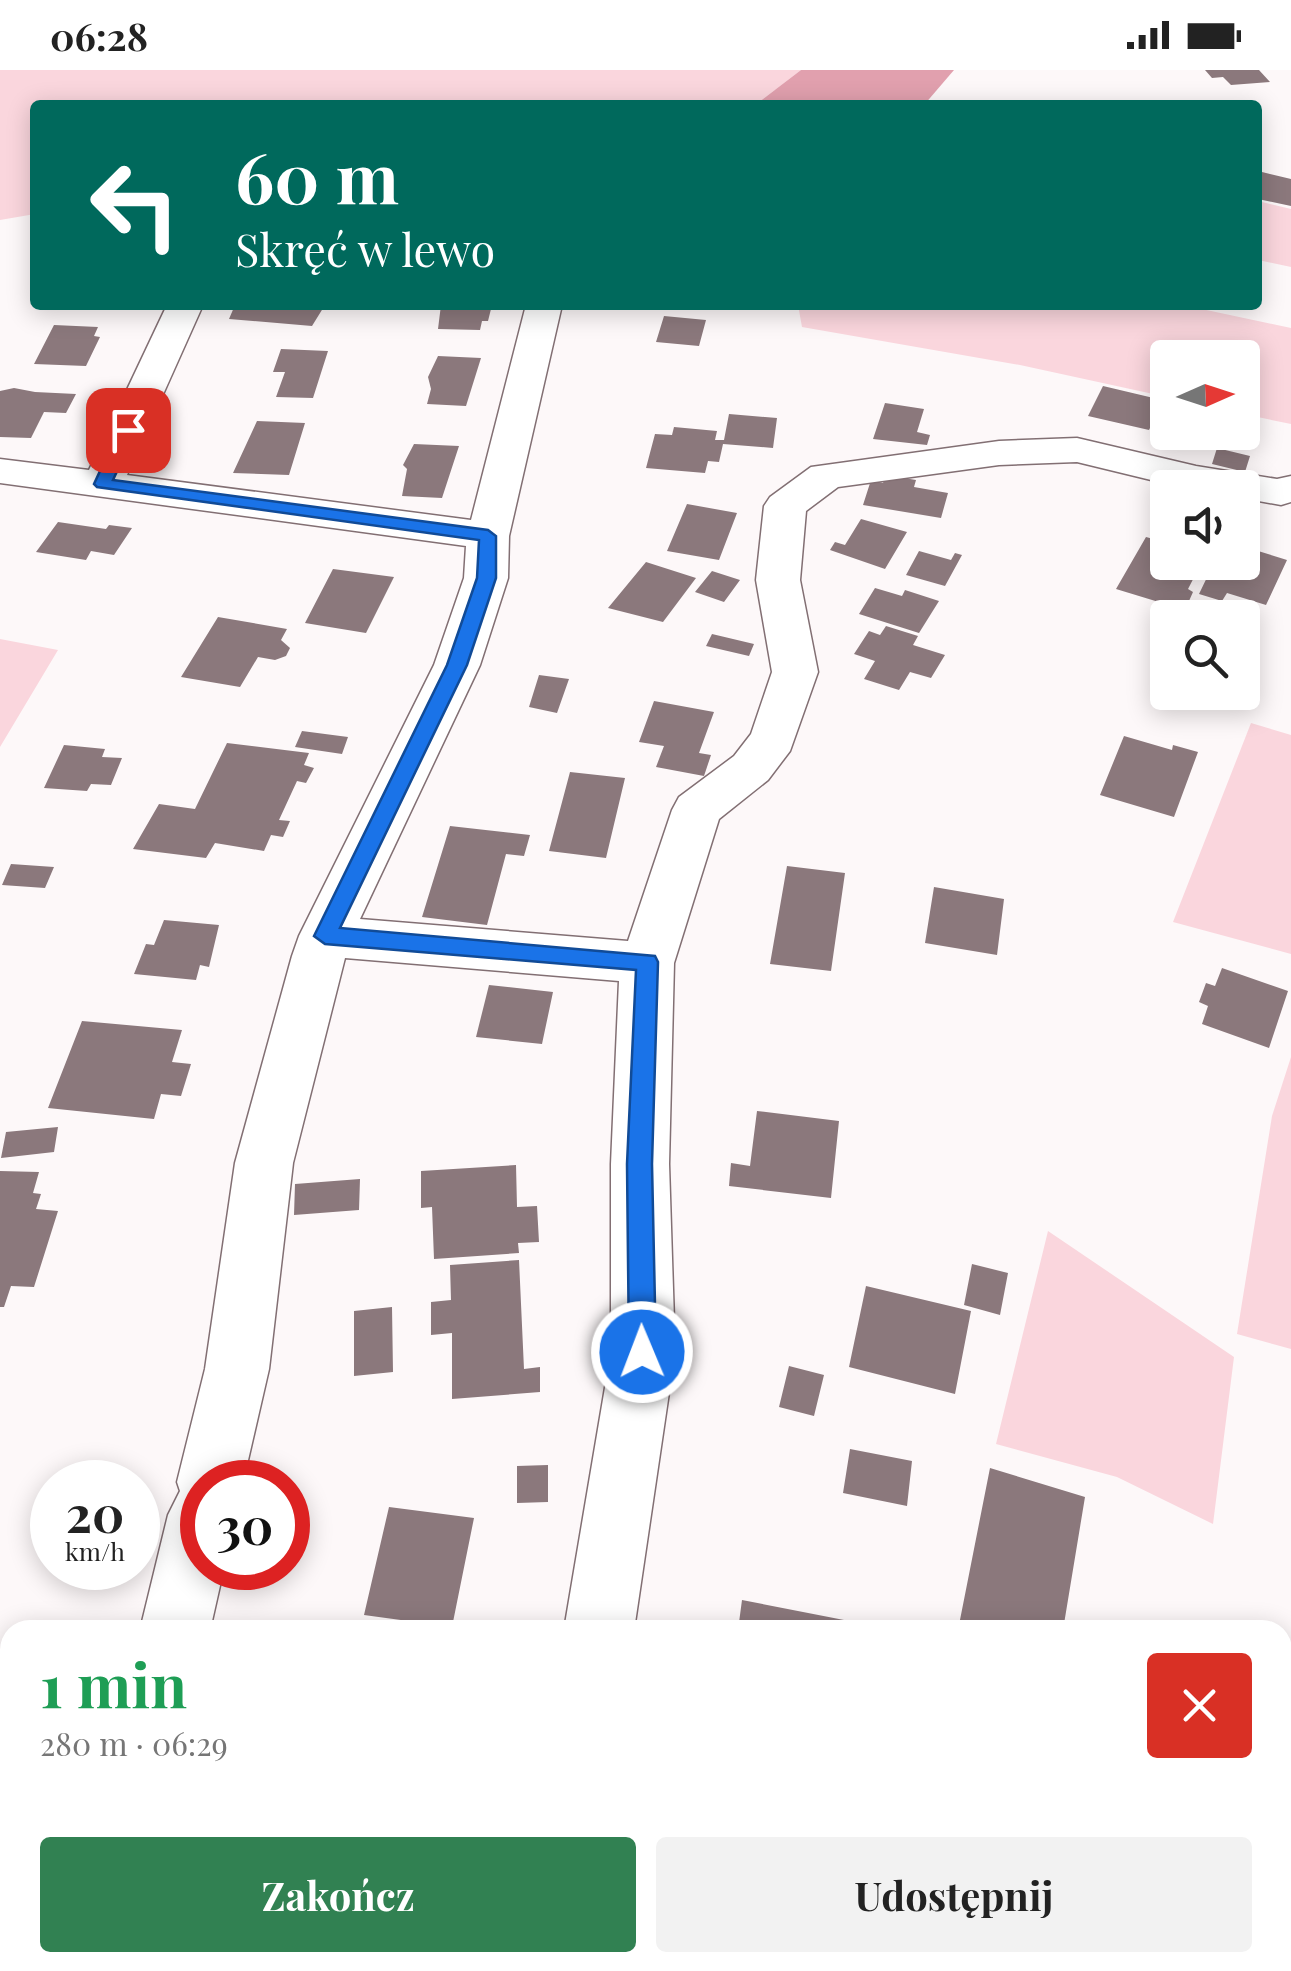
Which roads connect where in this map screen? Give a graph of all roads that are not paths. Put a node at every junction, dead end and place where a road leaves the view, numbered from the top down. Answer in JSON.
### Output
{"nodes":[{"id":1,"x":183,"y":310,"type":"edge"},
{"id":2,"x":543,"y":310,"type":"edge"},
{"id":3,"x":0,"y":471,"type":"edge"},
{"id":4,"x":103,"y":484,"type":"junction"},
{"id":5,"x":1288,"y":492,"type":"edge"},
{"id":6,"x":488,"y":536,"type":"junction"},
{"id":7,"x":325,"y":936,"type":"junction"},
{"id":8,"x":647,"y":962,"type":"junction"},
{"id":9,"x":215,"y":1460,"type":"edge"},
{"id":10,"x":184,"y":1590,"type":"edge"},
{"id":11,"x":177,"y":1620,"type":"edge"},
{"id":12,"x":600,"y":1620,"type":"edge"}],
"edges":[{"from":1,"to":4,"type":"street"},
{"from":2,"to":6,"type":"street"},
{"from":3,"to":4,"type":"street"},
{"from":4,"to":6,"type":"street"},
{"from":5,"to":8,"type":"street"},
{"from":6,"to":7,"type":"street"},
{"from":7,"to":8,"type":"street"},
{"from":7,"to":9,"type":"street"},
{"from":8,"to":12,"type":"street"},
{"from":10,"to":11,"type":"street"}]}
